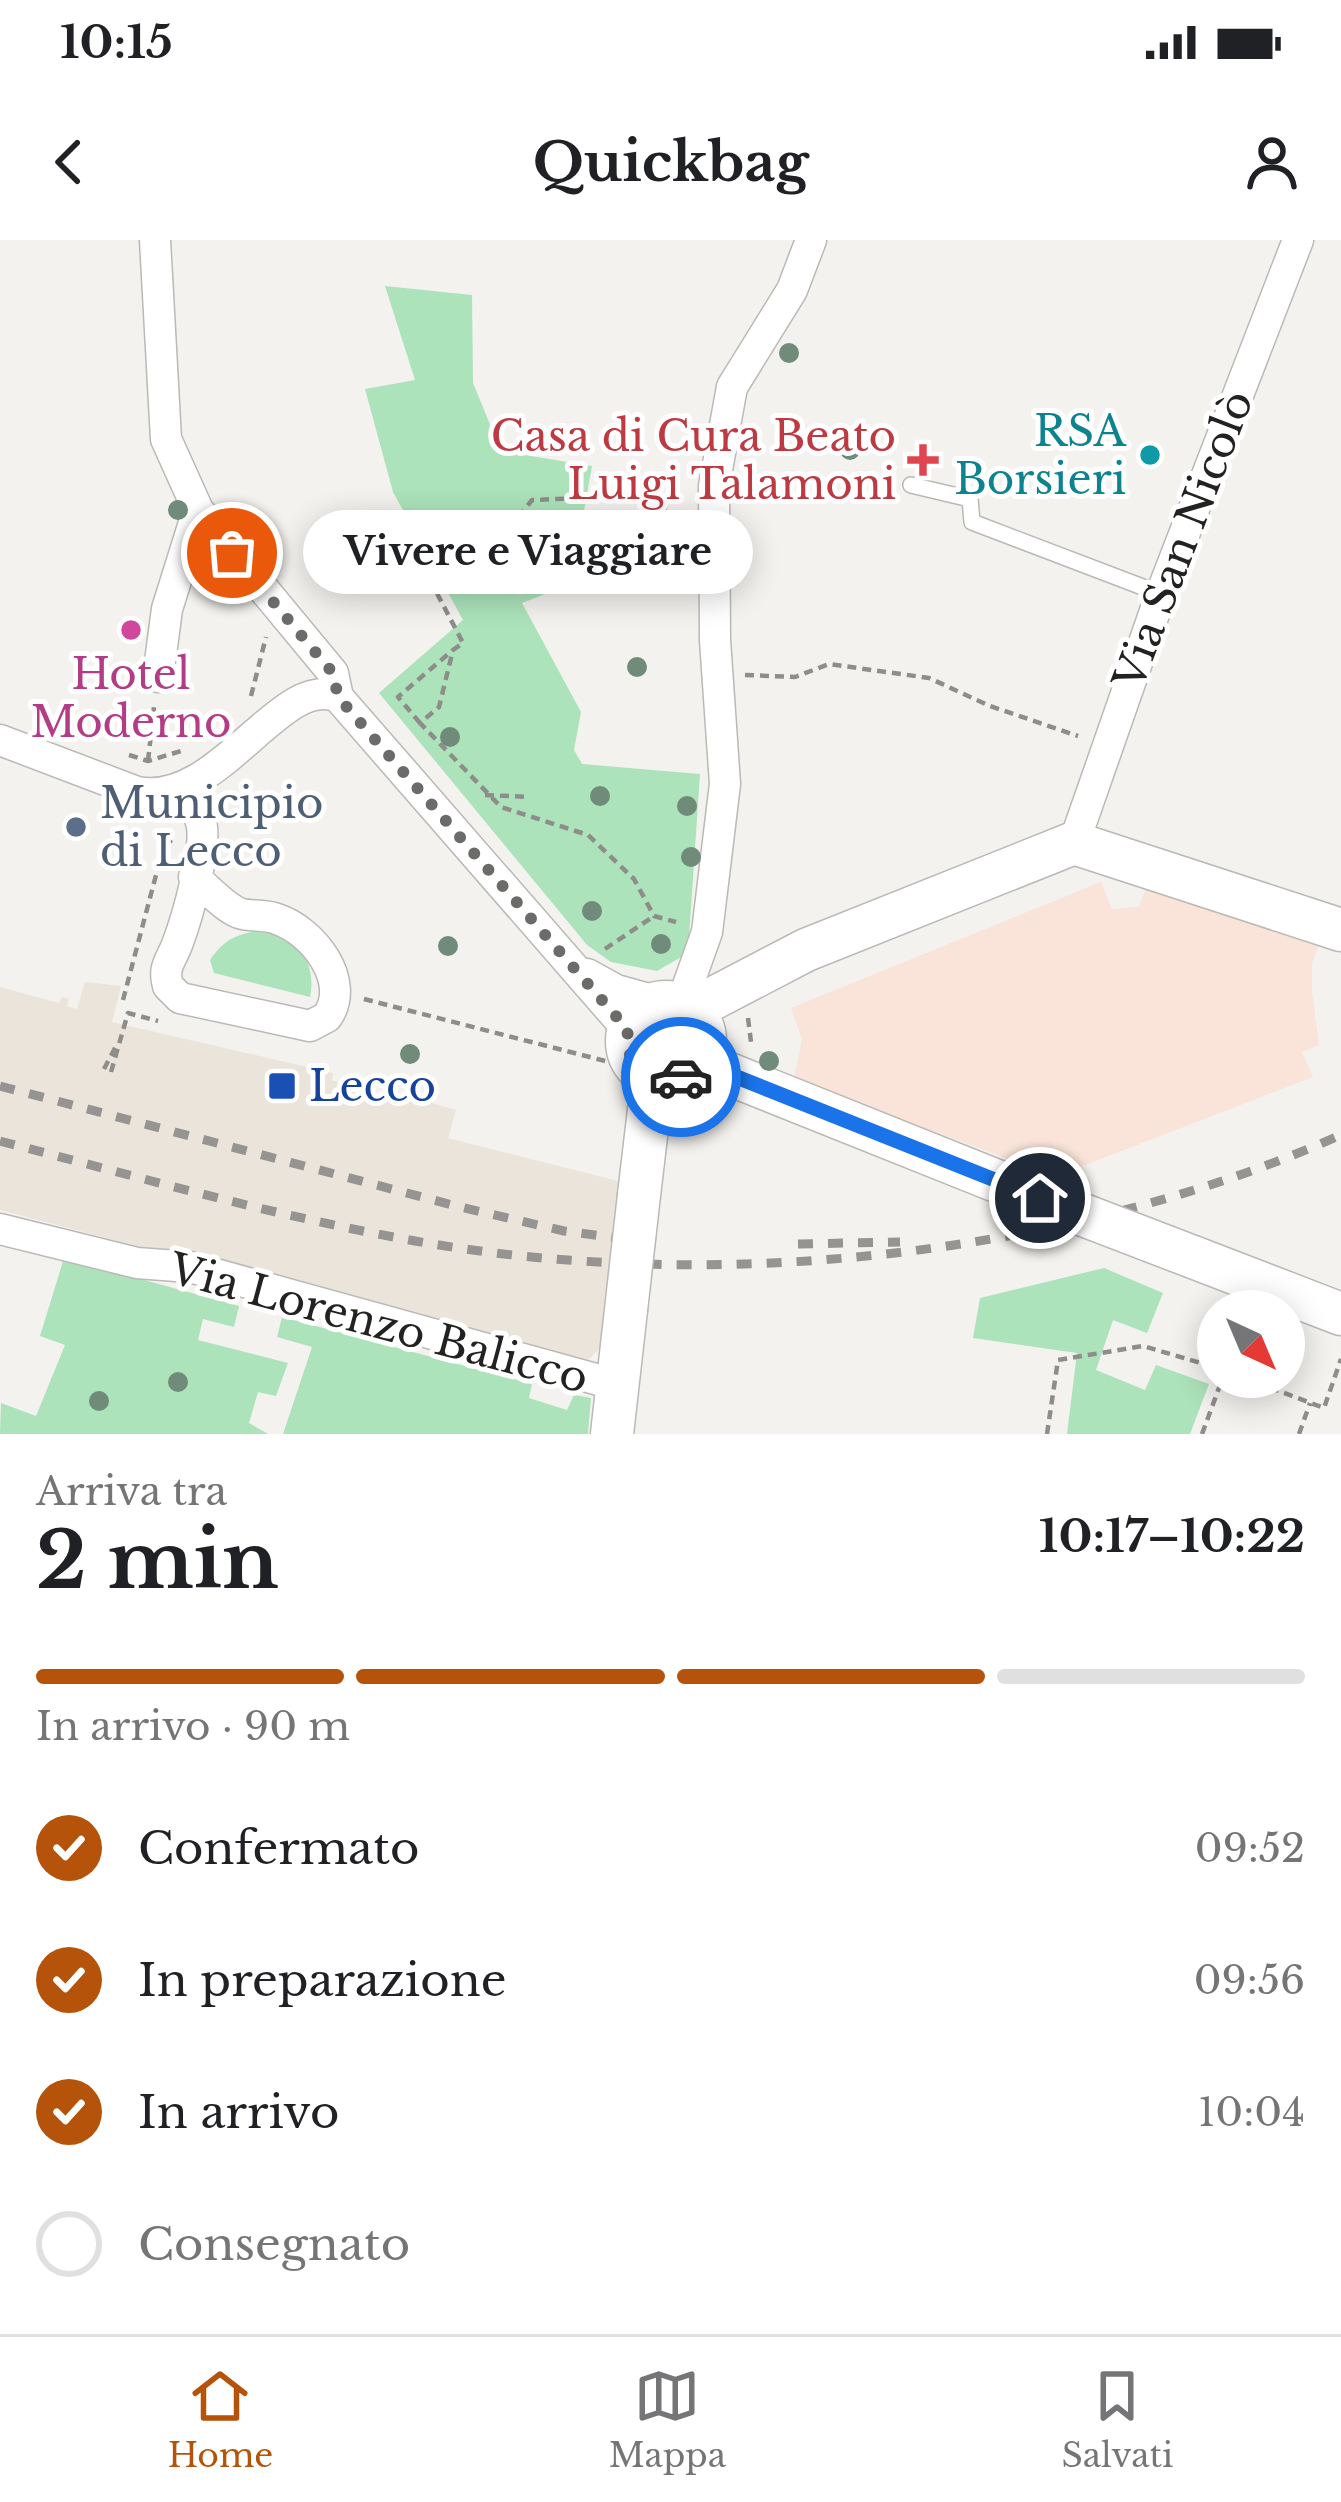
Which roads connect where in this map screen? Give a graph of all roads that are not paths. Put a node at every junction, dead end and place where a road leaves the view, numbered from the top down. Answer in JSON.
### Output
{"nodes":[{"id":1,"x":155,"y":240,"type":"edge"},
{"id":2,"x":811,"y":240,"type":"edge"},
{"id":3,"x":1298,"y":240,"type":"edge"},
{"id":4,"x":911,"y":485,"type":"dead end"},
{"id":5,"x":198,"y":510,"type":"junction"},
{"id":6,"x":1161,"y":594,"type":"junction"},
{"id":7,"x":158,"y":677,"type":"road end"},
{"id":8,"x":338,"y":697,"type":"junction"},
{"id":9,"x":0,"y":740,"type":"edge"},
{"id":10,"x":183,"y":789,"type":"junction"},
{"id":11,"x":1073,"y":843,"type":"junction"},
{"id":12,"x":194,"y":877,"type":"junction"},
{"id":13,"x":240,"y":914,"type":"junction"},
{"id":14,"x":1341,"y":930,"type":"edge"},
{"id":15,"x":177,"y":947,"type":"junction"},
{"id":16,"x":642,"y":1034,"type":"junction"},
{"id":17,"x":682,"y":1071,"type":"junction"},
{"id":18,"x":0,"y":1229,"type":"edge"},
{"id":19,"x":1341,"y":1314,"type":"edge"},
{"id":20,"x":617,"y":1385,"type":"junction"},
{"id":21,"x":612,"y":1434,"type":"edge"}],
"edges":[{"from":1,"to":5,"type":"street"},
{"from":2,"to":16,"type":"street"},
{"from":3,"to":6,"type":"street","name":"Via San Nicolò"},
{"from":4,"to":6,"type":"lane"},
{"from":5,"to":7,"type":"street"},
{"from":5,"to":8,"type":"street"},
{"from":6,"to":11,"type":"street","name":"Via San Nicolò"},
{"from":8,"to":10,"type":"street"},
{"from":8,"to":16,"type":"street"},
{"from":9,"to":10,"type":"street"},
{"from":10,"to":12,"type":"street"},
{"from":11,"to":14,"type":"street"},
{"from":11,"to":16,"type":"street"},
{"from":12,"to":13,"type":"street"},
{"from":12,"to":15,"type":"street"},
{"from":13,"to":15,"type":"street"},
{"from":13,"to":15,"type":"street"},
{"from":16,"to":17,"type":"street"},
{"from":16,"to":17,"type":"street"},
{"from":17,"to":19,"type":"street","bridge":true},
{"from":17,"to":20,"type":"street","bridge":true},
{"from":18,"to":20,"type":"street","name":"Via Lorenzo Balicco"},
{"from":20,"to":21,"type":"street"}]}
